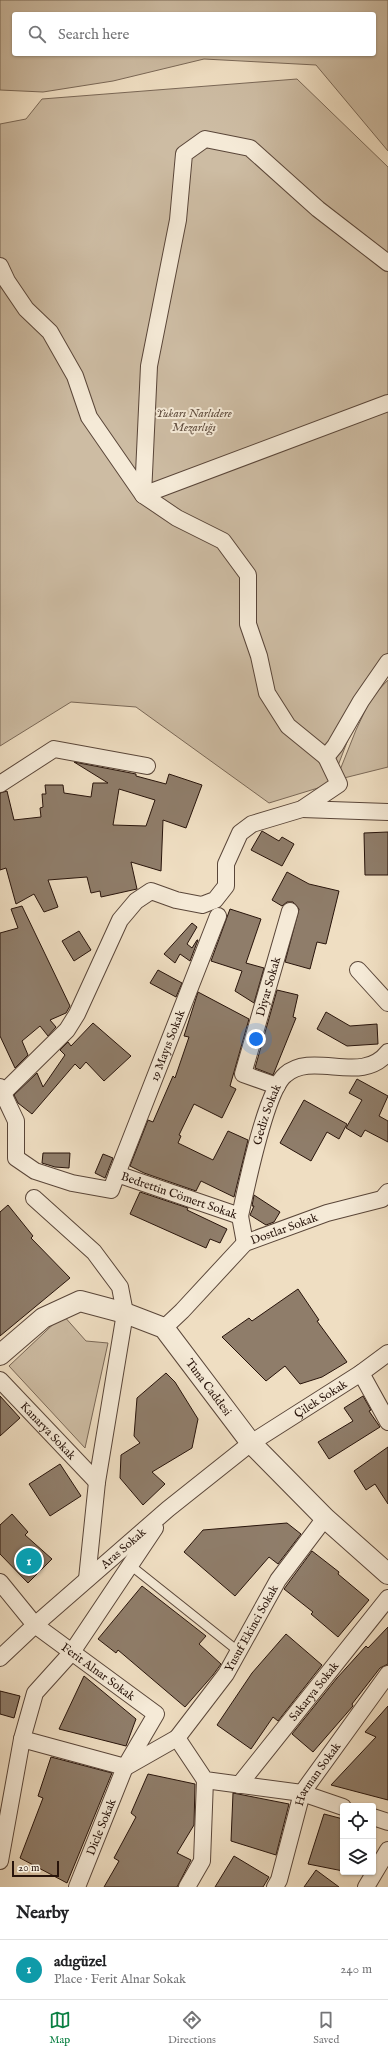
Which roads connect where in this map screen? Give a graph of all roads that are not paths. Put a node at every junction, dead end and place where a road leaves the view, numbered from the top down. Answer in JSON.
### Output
{"nodes":[{"id":1,"x":388,"y":263,"type":"edge"},
{"id":2,"x":0,"y":266,"type":"edge"},
{"id":3,"x":388,"y":403,"type":"edge"},
{"id":4,"x":143,"y":495,"type":"junction"},
{"id":5,"x":388,"y":662,"type":"edge"},
{"id":6,"x":326,"y":757,"type":"junction"},
{"id":7,"x":147,"y":766,"type":"dead end"},
{"id":8,"x":0,"y":784,"type":"edge"},
{"id":9,"x":302,"y":809,"type":"junction"},
{"id":10,"x":388,"y":812,"type":"edge"},
{"id":11,"x":290,"y":911,"type":"dead end"},
{"id":12,"x":218,"y":916,"type":"dead end"},
{"id":13,"x":358,"y":970,"type":"dead end"},
{"id":14,"x":388,"y":1003,"type":"edge"},
{"id":15,"x":388,"y":1052,"type":"edge"},
{"id":16,"x":276,"y":1086,"type":"junction"},
{"id":17,"x":1,"y":1092,"type":"edge"},
{"id":18,"x":117,"y":1174,"type":"junction"},
{"id":19,"x":388,"y":1192,"type":"edge"},
{"id":20,"x":34,"y":1198,"type":"dead end"},
{"id":21,"x":240,"y":1216,"type":"junction"},
{"id":22,"x":245,"y":1243,"type":"junction"},
{"id":23,"x":125,"y":1313,"type":"junction"},
{"id":24,"x":164,"y":1328,"type":"junction"},
{"id":25,"x":388,"y":1354,"type":"edge"},
{"id":26,"x":0,"y":1355,"type":"edge"},
{"id":27,"x":361,"y":1373,"type":"junction"},
{"id":28,"x":0,"y":1380,"type":"edge"},
{"id":29,"x":388,"y":1422,"type":"edge"},
{"id":30,"x":251,"y":1443,"type":"junction"},
{"id":31,"x":97,"y":1482,"type":"junction"},
{"id":32,"x":168,"y":1510,"type":"junction"},
{"id":33,"x":326,"y":1518,"type":"junction"},
{"id":34,"x":130,"y":1565,"type":"junction"},
{"id":35,"x":388,"y":1574,"type":"edge"},
{"id":36,"x":87,"y":1579,"type":"junction"},
{"id":37,"x":0,"y":1582,"type":"edge"},
{"id":38,"x":388,"y":1598,"type":"edge"},
{"id":39,"x":35,"y":1625,"type":"junction"},
{"id":40,"x":238,"y":1651,"type":"junction"},
{"id":41,"x":72,"y":1652,"type":"junction"},
{"id":42,"x":0,"y":1658,"type":"edge"},
{"id":43,"x":388,"y":1674,"type":"edge"},
{"id":44,"x":177,"y":1738,"type":"junction"},
{"id":45,"x":22,"y":1739,"type":"junction"},
{"id":46,"x":125,"y":1767,"type":"junction"},
{"id":47,"x":205,"y":1780,"type":"junction"},
{"id":48,"x":238,"y":1785,"type":"junction"},
{"id":49,"x":302,"y":1793,"type":"junction"},
{"id":50,"x":340,"y":1806,"type":"edge"},
{"id":51,"x":376,"y":1818,"type":"edge"},
{"id":52,"x":388,"y":1822,"type":"edge"},
{"id":53,"x":388,"y":1850,"type":"edge"},
{"id":54,"x":0,"y":1861,"type":"edge"},
{"id":55,"x":77,"y":1887,"type":"edge"},
{"id":56,"x":187,"y":1887,"type":"edge"},
{"id":57,"x":275,"y":1887,"type":"edge"},
{"id":58,"x":366,"y":1887,"type":"edge"}],
"edges":[{"from":1,"to":4,"type":"street"},
{"from":2,"to":4,"type":"street"},
{"from":3,"to":4,"type":"street"},
{"from":4,"to":6,"type":"street"},
{"from":5,"to":6,"type":"street"},
{"from":6,"to":9,"type":"street"},
{"from":7,"to":8,"type":"street"},
{"from":9,"to":10,"type":"street"},
{"from":9,"to":17,"type":"street"},
{"from":11,"to":16,"type":"street","name":"Diyar Sokak"},
{"from":12,"to":18,"type":"street","name":"19 Mayıs Sokak"},
{"from":13,"to":14,"type":"street"},
{"from":15,"to":16,"type":"street","name":"Gediz Sokak"},
{"from":16,"to":21,"type":"street","name":"Gediz Sokak"},
{"from":17,"to":18,"type":"street","name":"Bedrettin Cömert Sokak"},
{"from":18,"to":21,"type":"street","name":"Bedrettin Cömert Sokak"},
{"from":19,"to":22,"type":"street","name":"Dostlar Sokak"},
{"from":20,"to":23,"type":"street"},
{"from":21,"to":22,"type":"street","name":"Bedrettin Cömert Sokak"},
{"from":22,"to":24,"type":"street","name":"Dostlar Sokak"},
{"from":23,"to":24,"type":"street"},
{"from":23,"to":26,"type":"street"},
{"from":23,"to":31,"type":"street"},
{"from":24,"to":30,"type":"street","name":"Tuna Caddesi"},
{"from":25,"to":27,"type":"street","name":"Çilek Sokak"},
{"from":27,"to":29,"type":"street"},
{"from":27,"to":30,"type":"street","name":"Çilek Sokak"},
{"from":28,"to":31,"type":"street","name":"Kanarya Sokak"},
{"from":30,"to":32,"type":"street","name":"Aras Sokak"},
{"from":30,"to":33,"type":"street","name":"Tuna Caddesi"},
{"from":31,"to":36,"type":"street"},
{"from":32,"to":34,"type":"street"},
{"from":32,"to":36,"type":"street","name":"Aras Sokak"},
{"from":33,"to":35,"type":"street","name":"Tuna Caddesi"},
{"from":33,"to":40,"type":"street","name":"Yusuf Ekinci Sokak"},
{"from":34,"to":40,"type":"lane"},
{"from":34,"to":41,"type":"street"},
{"from":36,"to":39,"type":"street","name":"Aras Sokak"},
{"from":37,"to":39,"type":"street","name":"Ferit Alnar Sokak"},
{"from":38,"to":48,"type":"street","name":"Sakarya Sokak"},
{"from":39,"to":41,"type":"street","name":"Ferit Alnar Sokak"},
{"from":39,"to":42,"type":"street","name":"Aras Sokak"},
{"from":40,"to":44,"type":"street","name":"Yusuf Ekinci Sokak"},
{"from":41,"to":45,"type":"street"},
{"from":41,"to":46,"type":"street","name":"Ferit Alnar Sokak"},
{"from":43,"to":49,"type":"street","name":"Harman Sokak"},
{"from":44,"to":46,"type":"street"},
{"from":44,"to":47,"type":"street"},
{"from":45,"to":46,"type":"street"},
{"from":45,"to":54,"type":"street"},
{"from":46,"to":55,"type":"street","name":"Dicle Sokak"},
{"from":47,"to":48,"type":"street"},
{"from":47,"to":56,"type":"street"},
{"from":48,"to":49,"type":"street"},
{"from":49,"to":50,"type":"street"},
{"from":49,"to":57,"type":"street","name":"Harman Sokak"},
{"from":51,"to":52,"type":"street"},
{"from":53,"to":58,"type":"street"}]}
